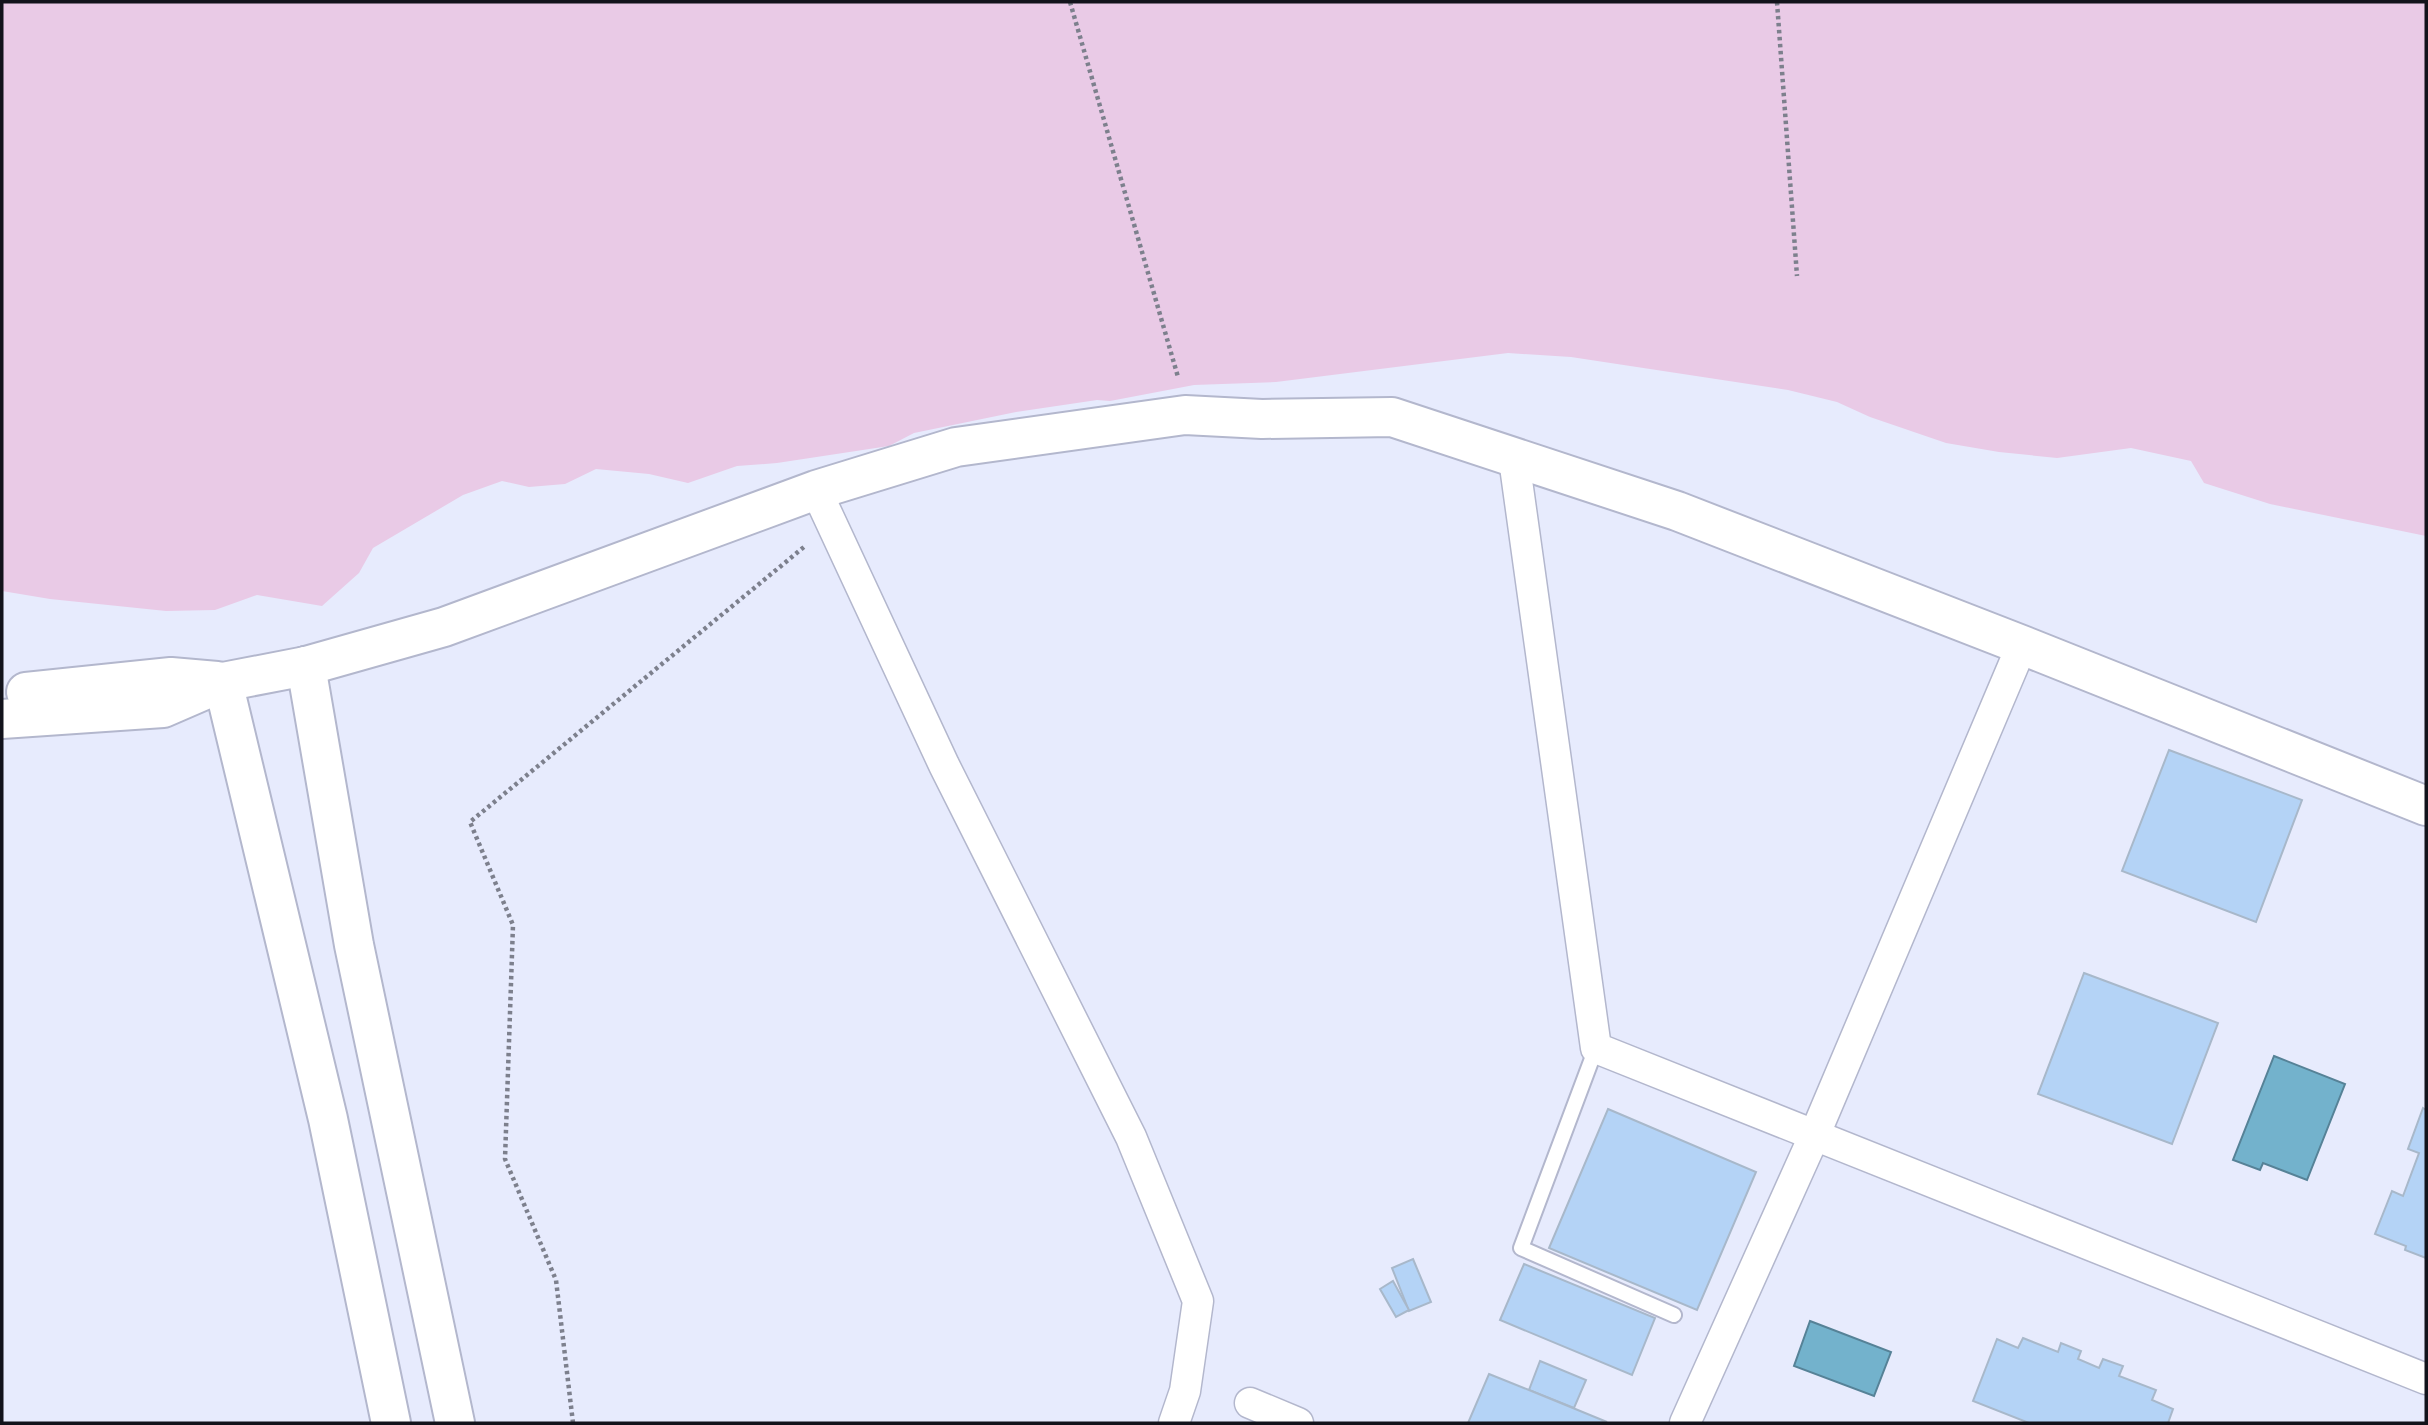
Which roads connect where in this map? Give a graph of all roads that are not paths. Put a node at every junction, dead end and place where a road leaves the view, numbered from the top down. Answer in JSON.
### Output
{"nodes":[{"id":1,"x":1514,"y":459,"type":"junction"},
{"id":2,"x":816,"y":489,"type":"junction"},
{"id":3,"x":2022,"y":645,"type":"junction"},
{"id":4,"x":306,"y":666,"type":"junction"},
{"id":5,"x":223,"y":682,"type":"junction"},
{"id":6,"x":2,"y":695,"type":"edge"},
{"id":7,"x":2,"y":719,"type":"edge"},
{"id":8,"x":2426,"y":806,"type":"edge"},
{"id":9,"x":1596,"y":1048,"type":"junction"},
{"id":10,"x":1815,"y":1134,"type":"junction"},
{"id":11,"x":1674,"y":1315,"type":"dead end"},
{"id":12,"x":2426,"y":1379,"type":"edge"},
{"id":13,"x":1250,"y":1403,"type":"dead end"},
{"id":14,"x":390,"y":1423,"type":"edge"},
{"id":15,"x":455,"y":1423,"type":"edge"},
{"id":16,"x":1174,"y":1423,"type":"edge"},
{"id":17,"x":1298,"y":1423,"type":"edge"},
{"id":18,"x":1685,"y":1423,"type":"edge"}],
"edges":[{"from":1,"to":2,"type":"main road"},
{"from":1,"to":3,"type":"main road"},
{"from":1,"to":9,"type":"street"},
{"from":2,"to":4,"type":"main road"},
{"from":2,"to":16,"type":"street"},
{"from":3,"to":8,"type":"main road"},
{"from":3,"to":10,"type":"street"},
{"from":4,"to":5,"type":"main road"},
{"from":4,"to":15,"type":"main road"},
{"from":5,"to":6,"type":"main road"},
{"from":5,"to":7,"type":"main road"},
{"from":5,"to":14,"type":"main road"},
{"from":9,"to":10,"type":"street"},
{"from":9,"to":11,"type":"lane"},
{"from":10,"to":12,"type":"street"},
{"from":10,"to":18,"type":"street"},
{"from":13,"to":17,"type":"street"}]}
